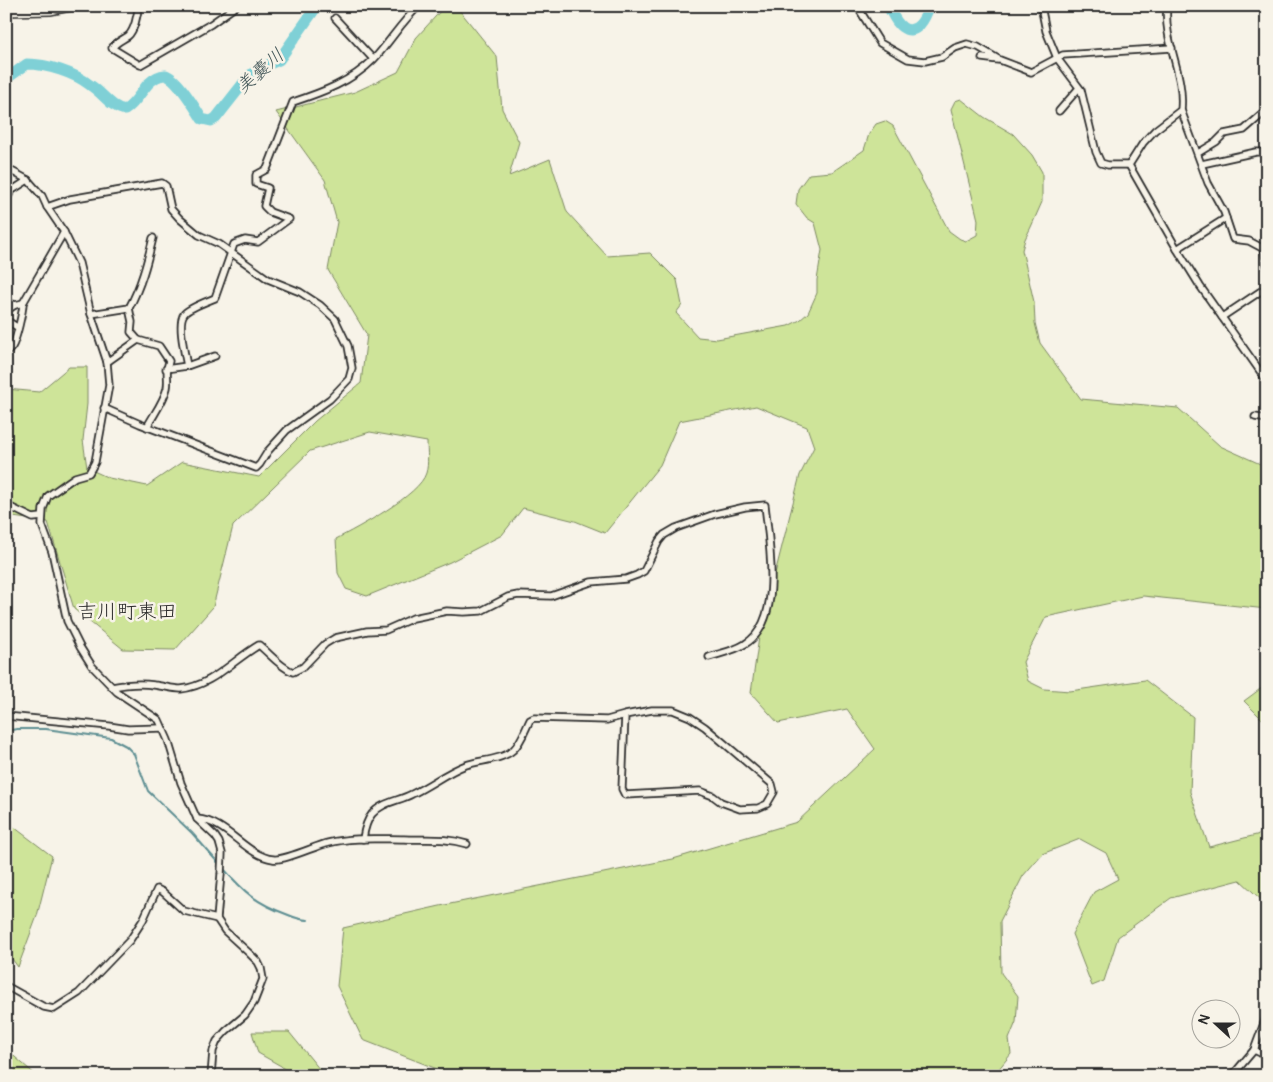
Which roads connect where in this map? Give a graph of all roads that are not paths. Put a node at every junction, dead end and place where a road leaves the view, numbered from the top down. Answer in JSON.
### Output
{"nodes":[{"id":1,"x":70,"y":6,"type":"edge"},
{"id":2,"x":138,"y":6,"type":"edge"},
{"id":3,"x":236,"y":6,"type":"edge"},
{"id":4,"x":418,"y":6,"type":"edge"},
{"id":5,"x":857,"y":6,"type":"edge"},
{"id":6,"x":1041,"y":6,"type":"edge"},
{"id":7,"x":1167,"y":6,"type":"edge"},
{"id":8,"x":6,"y":11,"type":"edge"},
{"id":9,"x":335,"y":18,"type":"dead end"},
{"id":10,"x":1172,"y":48,"type":"junction"},
{"id":11,"x":982,"y":58,"type":"dead end"},
{"id":12,"x":1057,"y":58,"type":"junction"},
{"id":13,"x":373,"y":59,"type":"junction"},
{"id":14,"x":1000,"y":60,"type":"junction"},
{"id":15,"x":1079,"y":88,"type":"junction"},
{"id":16,"x":1181,"y":110,"type":"junction"},
{"id":17,"x":1267,"y":110,"type":"edge"},
{"id":18,"x":1059,"y":111,"type":"dead end"},
{"id":19,"x":1267,"y":152,"type":"edge"},
{"id":20,"x":1198,"y":153,"type":"junction"},
{"id":21,"x":1202,"y":164,"type":"junction"},
{"id":22,"x":1129,"y":165,"type":"junction"},
{"id":23,"x":6,"y":168,"type":"edge"},
{"id":24,"x":28,"y":180,"type":"junction"},
{"id":25,"x":6,"y":201,"type":"edge"},
{"id":26,"x":46,"y":207,"type":"junction"},
{"id":27,"x":1226,"y":218,"type":"junction"},
{"id":28,"x":64,"y":232,"type":"junction"},
{"id":29,"x":153,"y":238,"type":"dead end"},
{"id":30,"x":1177,"y":249,"type":"junction"},
{"id":31,"x":230,"y":251,"type":"junction"},
{"id":32,"x":1267,"y":266,"type":"edge"},
{"id":33,"x":1267,"y":287,"type":"edge"},
{"id":34,"x":6,"y":300,"type":"edge"},
{"id":35,"x":23,"y":303,"type":"junction"},
{"id":36,"x":15,"y":305,"type":"junction"},
{"id":37,"x":128,"y":308,"type":"junction"},
{"id":38,"x":6,"y":311,"type":"edge"},
{"id":39,"x":91,"y":314,"type":"junction"},
{"id":40,"x":1222,"y":317,"type":"junction"},
{"id":41,"x":6,"y":320,"type":"edge"},
{"id":42,"x":17,"y":327,"type":"junction"},
{"id":43,"x":138,"y":340,"type":"junction"},
{"id":44,"x":6,"y":353,"type":"edge"},
{"id":45,"x":215,"y":356,"type":"dead end"},
{"id":46,"x":107,"y":362,"type":"junction"},
{"id":47,"x":187,"y":366,"type":"junction"},
{"id":48,"x":166,"y":370,"type":"junction"},
{"id":49,"x":1267,"y":381,"type":"edge"},
{"id":50,"x":104,"y":408,"type":"junction"},
{"id":51,"x":1255,"y":417,"type":"dead end"},
{"id":52,"x":1267,"y":419,"type":"edge"},
{"id":53,"x":147,"y":427,"type":"junction"},
{"id":54,"x":6,"y":505,"type":"edge"},
{"id":55,"x":42,"y":517,"type":"junction"},
{"id":56,"x":708,"y":657,"type":"dead end"},
{"id":57,"x":112,"y":687,"type":"junction"},
{"id":58,"x":625,"y":715,"type":"junction"},
{"id":59,"x":6,"y":716,"type":"edge"},
{"id":60,"x":162,"y":728,"type":"junction"},
{"id":61,"x":197,"y":819,"type":"junction"},
{"id":62,"x":363,"y":839,"type":"junction"},
{"id":63,"x":468,"y":844,"type":"dead end"},
{"id":64,"x":217,"y":919,"type":"junction"},
{"id":65,"x":6,"y":986,"type":"edge"},
{"id":66,"x":1267,"y":1015,"type":"edge"},
{"id":67,"x":1254,"y":1050,"type":"junction"},
{"id":68,"x":1267,"y":1056,"type":"edge"},
{"id":69,"x":211,"y":1076,"type":"edge"},
{"id":70,"x":1232,"y":1076,"type":"edge"}],
"edges":[{"from":1,"to":8,"type":"main road"},
{"from":2,"to":3,"type":"street"},
{"from":4,"to":13,"type":"street"},
{"from":5,"to":14,"type":"street"},
{"from":6,"to":12,"type":"street"},
{"from":7,"to":10,"type":"street"},
{"from":9,"to":13,"type":"street"},
{"from":10,"to":12,"type":"street"},
{"from":10,"to":16,"type":"street"},
{"from":11,"to":14,"type":"street"},
{"from":12,"to":14,"type":"street"},
{"from":12,"to":15,"type":"street"},
{"from":13,"to":31,"type":"street"},
{"from":15,"to":18,"type":"street"},
{"from":15,"to":22,"type":"street"},
{"from":16,"to":20,"type":"street"},
{"from":16,"to":22,"type":"street"},
{"from":17,"to":20,"type":"street"},
{"from":19,"to":21,"type":"street"},
{"from":20,"to":21,"type":"street"},
{"from":21,"to":27,"type":"street"},
{"from":22,"to":30,"type":"street"},
{"from":23,"to":24,"type":"street"},
{"from":24,"to":25,"type":"street"},
{"from":24,"to":26,"type":"street"},
{"from":26,"to":28,"type":"street"},
{"from":26,"to":31,"type":"street"},
{"from":27,"to":30,"type":"street"},
{"from":27,"to":32,"type":"street"},
{"from":28,"to":35,"type":"street"},
{"from":28,"to":39,"type":"street"},
{"from":29,"to":37,"type":"street"},
{"from":30,"to":40,"type":"street"},
{"from":31,"to":47,"type":"street"},
{"from":31,"to":53,"type":"street"},
{"from":33,"to":40,"type":"street"},
{"from":34,"to":36,"type":"street"},
{"from":35,"to":36,"type":"street"},
{"from":35,"to":42,"type":"street"},
{"from":36,"to":38,"type":"street"},
{"from":37,"to":39,"type":"street"},
{"from":37,"to":43,"type":"street"},
{"from":39,"to":46,"type":"street"},
{"from":40,"to":49,"type":"street"},
{"from":41,"to":42,"type":"street"},
{"from":42,"to":44,"type":"street"},
{"from":43,"to":46,"type":"street"},
{"from":43,"to":48,"type":"street"},
{"from":45,"to":47,"type":"street"},
{"from":46,"to":50,"type":"street"},
{"from":47,"to":48,"type":"street"},
{"from":48,"to":53,"type":"street"},
{"from":50,"to":53,"type":"street"},
{"from":50,"to":55,"type":"street"},
{"from":51,"to":52,"type":"street"},
{"from":54,"to":55,"type":"street"},
{"from":55,"to":57,"type":"street"},
{"from":56,"to":57,"type":"street"},
{"from":57,"to":60,"type":"street"},
{"from":58,"to":58,"type":"street"},
{"from":58,"to":62,"type":"street"},
{"from":59,"to":60,"type":"street"},
{"from":60,"to":61,"type":"street"},
{"from":61,"to":62,"type":"street"},
{"from":61,"to":64,"type":"street"},
{"from":62,"to":63,"type":"street"},
{"from":64,"to":65,"type":"street"},
{"from":64,"to":69,"type":"street"},
{"from":66,"to":67,"type":"street"},
{"from":67,"to":68,"type":"street"},
{"from":67,"to":70,"type":"street"}]}
